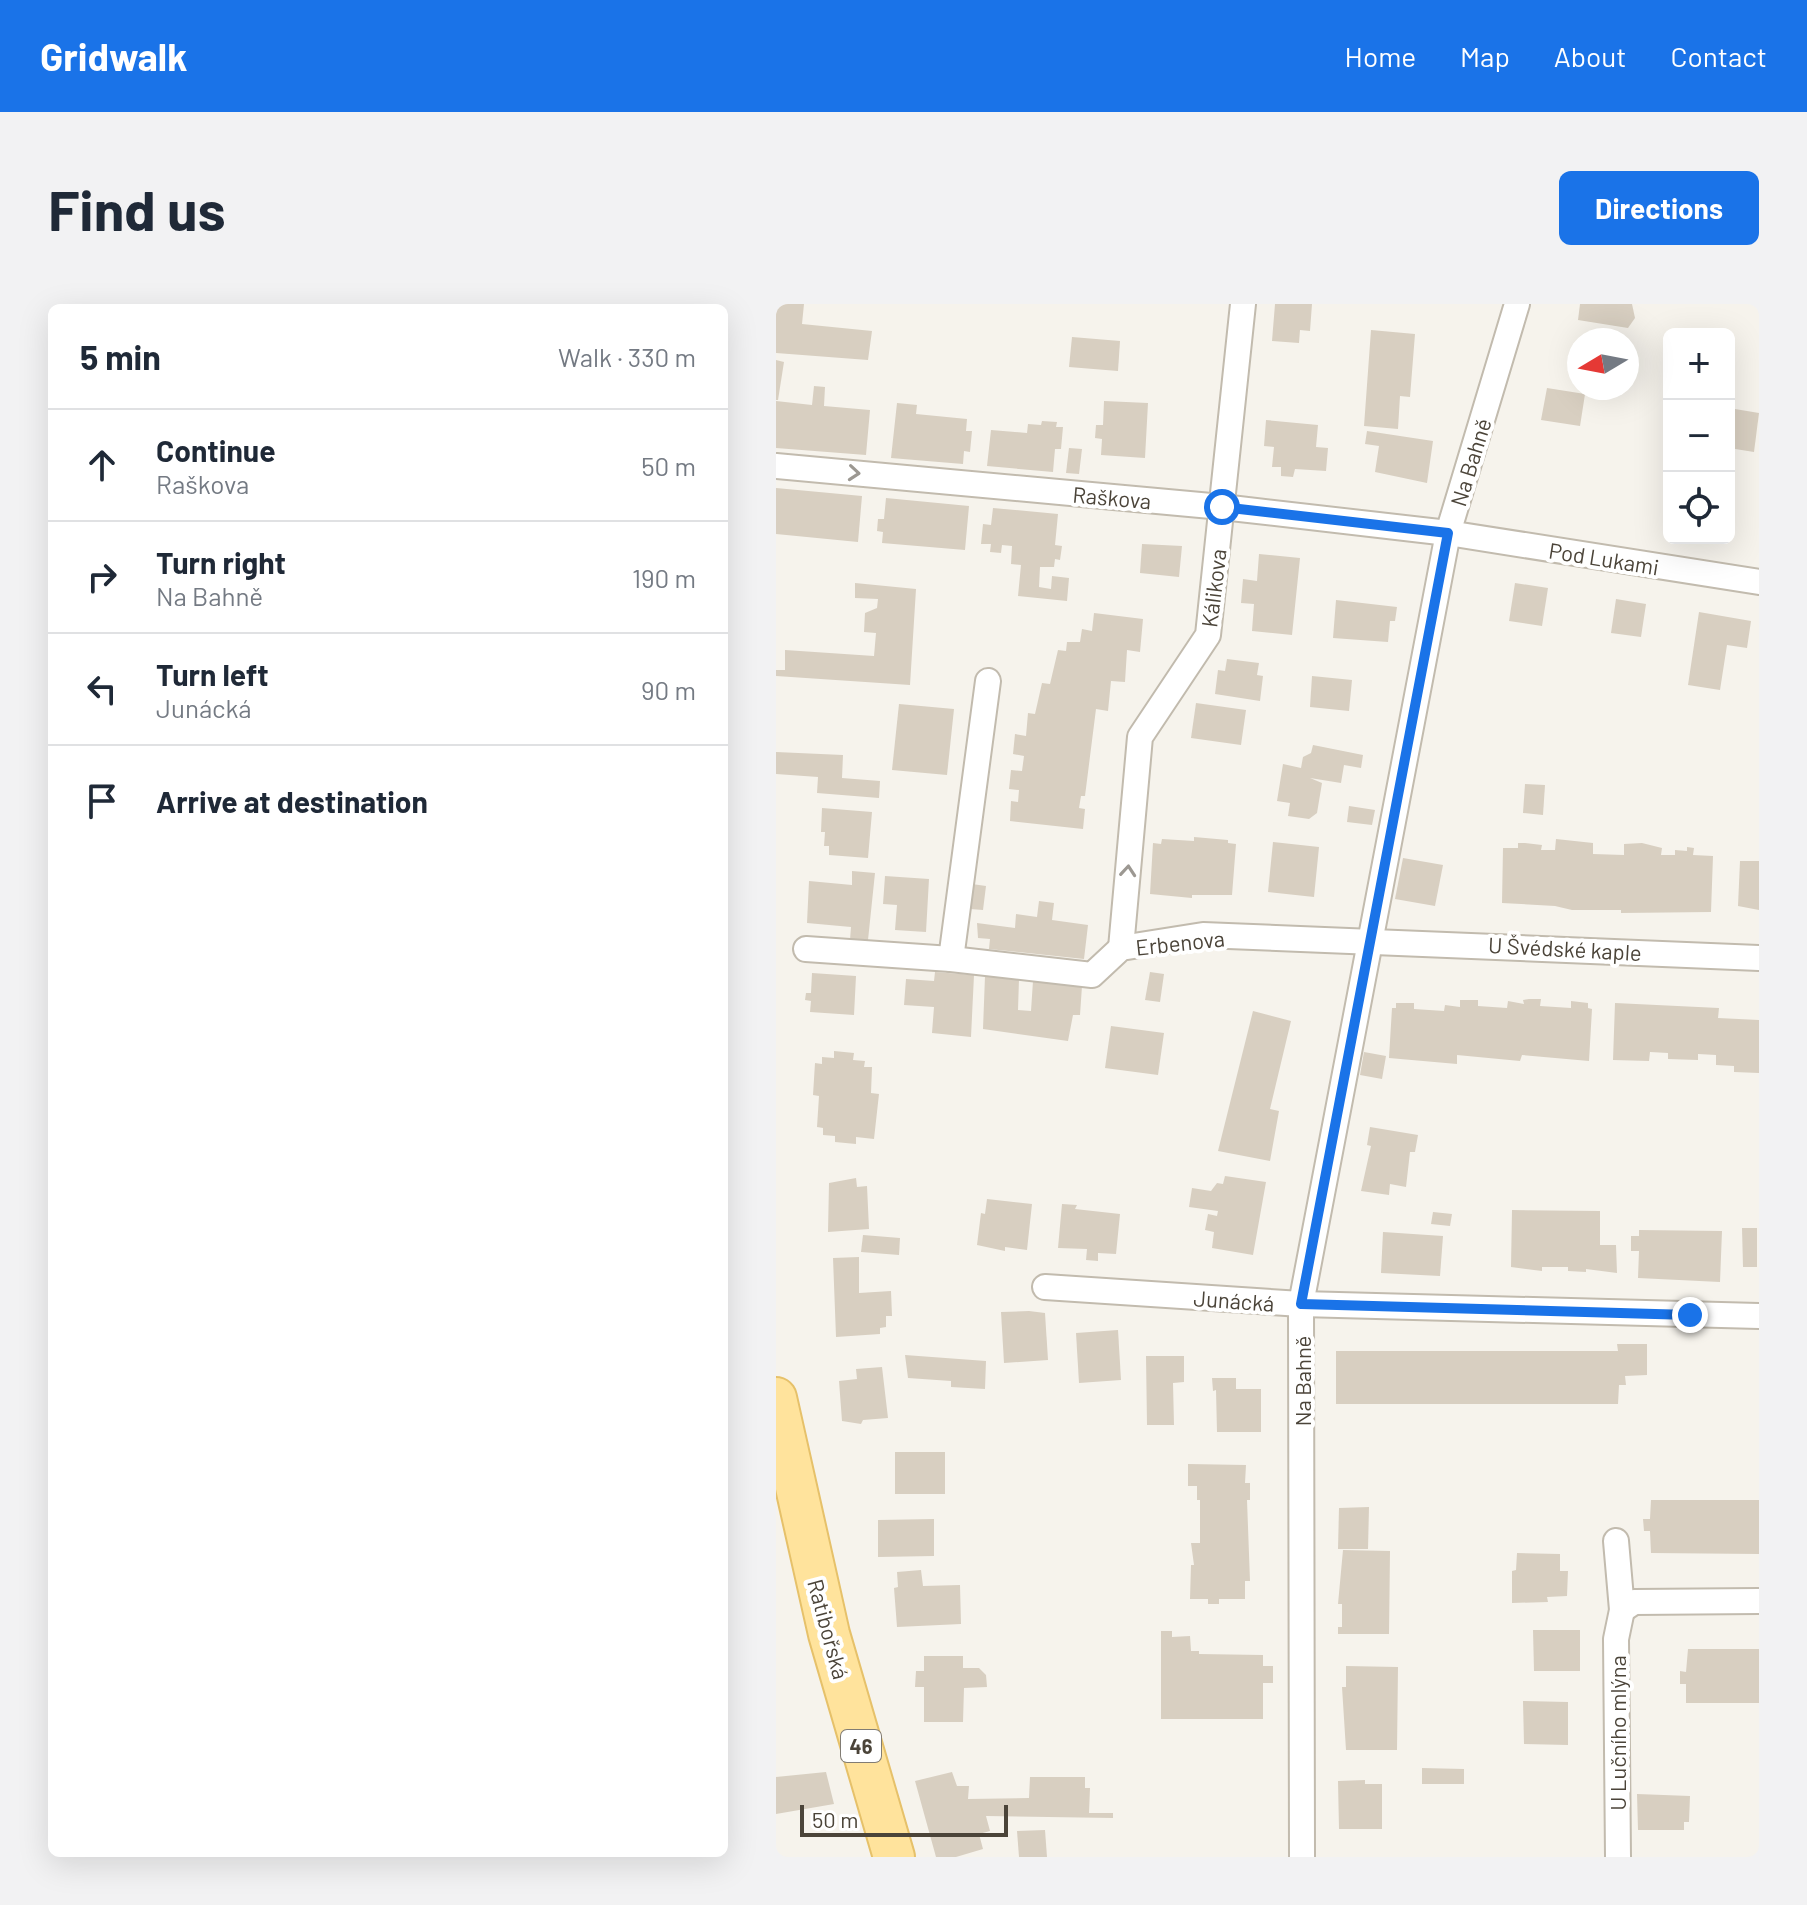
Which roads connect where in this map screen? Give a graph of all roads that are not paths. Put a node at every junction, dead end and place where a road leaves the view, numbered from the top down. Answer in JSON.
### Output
{"nodes":[{"id":1,"x":1243,"y":304,"type":"edge"},
{"id":2,"x":1517,"y":304,"type":"edge"},
{"id":3,"x":776,"y":466,"type":"edge"},
{"id":4,"x":1222,"y":507,"type":"junction"},
{"id":5,"x":1448,"y":533,"type":"junction"},
{"id":6,"x":1759,"y":582,"type":"edge"},
{"id":7,"x":988,"y":681,"type":"dead end"},
{"id":8,"x":1371,"y":940,"type":"junction"},
{"id":9,"x":1121,"y":948,"type":"junction"},
{"id":10,"x":806,"y":949,"type":"dead end"},
{"id":11,"x":1759,"y":958,"type":"edge"},
{"id":12,"x":951,"y":959,"type":"junction"},
{"id":13,"x":1045,"y":1287,"type":"dead end"},
{"id":14,"x":1301,"y":1304,"type":"junction"},
{"id":15,"x":1759,"y":1316,"type":"edge"},
{"id":16,"x":776,"y":1398,"type":"edge"},
{"id":17,"x":1616,"y":1541,"type":"dead end"},
{"id":18,"x":1759,"y":1601,"type":"edge"},
{"id":19,"x":1622,"y":1610,"type":"junction"},
{"id":20,"x":894,"y":1857,"type":"edge"},
{"id":21,"x":1302,"y":1857,"type":"edge"},
{"id":22,"x":1618,"y":1857,"type":"edge"}],
"edges":[{"from":1,"to":4,"type":"street","name":"Kálikova"},
{"from":2,"to":5,"type":"street","name":"Na Bahně"},
{"from":3,"to":4,"type":"street","name":"Raškova","one_way":true},
{"from":4,"to":5,"type":"street","name":"Raškova"},
{"from":9,"to":4,"type":"street","name":"Kálikova","one_way":true},
{"from":5,"to":6,"type":"street","name":"Pod Lukami"},
{"from":5,"to":8,"type":"street","name":"Na Bahně"},
{"from":7,"to":12,"type":"street"},
{"from":8,"to":9,"type":"street","name":"Erbenova"},
{"from":8,"to":11,"type":"street","name":"U Švédské kaple"},
{"from":8,"to":14,"type":"street","name":"Na Bahně"},
{"from":9,"to":12,"type":"street","name":"Erbenova"},
{"from":10,"to":12,"type":"street","name":"Erbenova"},
{"from":13,"to":14,"type":"street","name":"Junácká"},
{"from":14,"to":15,"type":"street","name":"Junácká"},
{"from":14,"to":21,"type":"street","name":"Na Bahně"},
{"from":16,"to":20,"type":"main road","name":"Ratibořská","number":"46"},
{"from":17,"to":19,"type":"street","name":"U Lučního mlýna"},
{"from":18,"to":19,"type":"street"},
{"from":19,"to":22,"type":"street","name":"U Lučního mlýna"}]}
